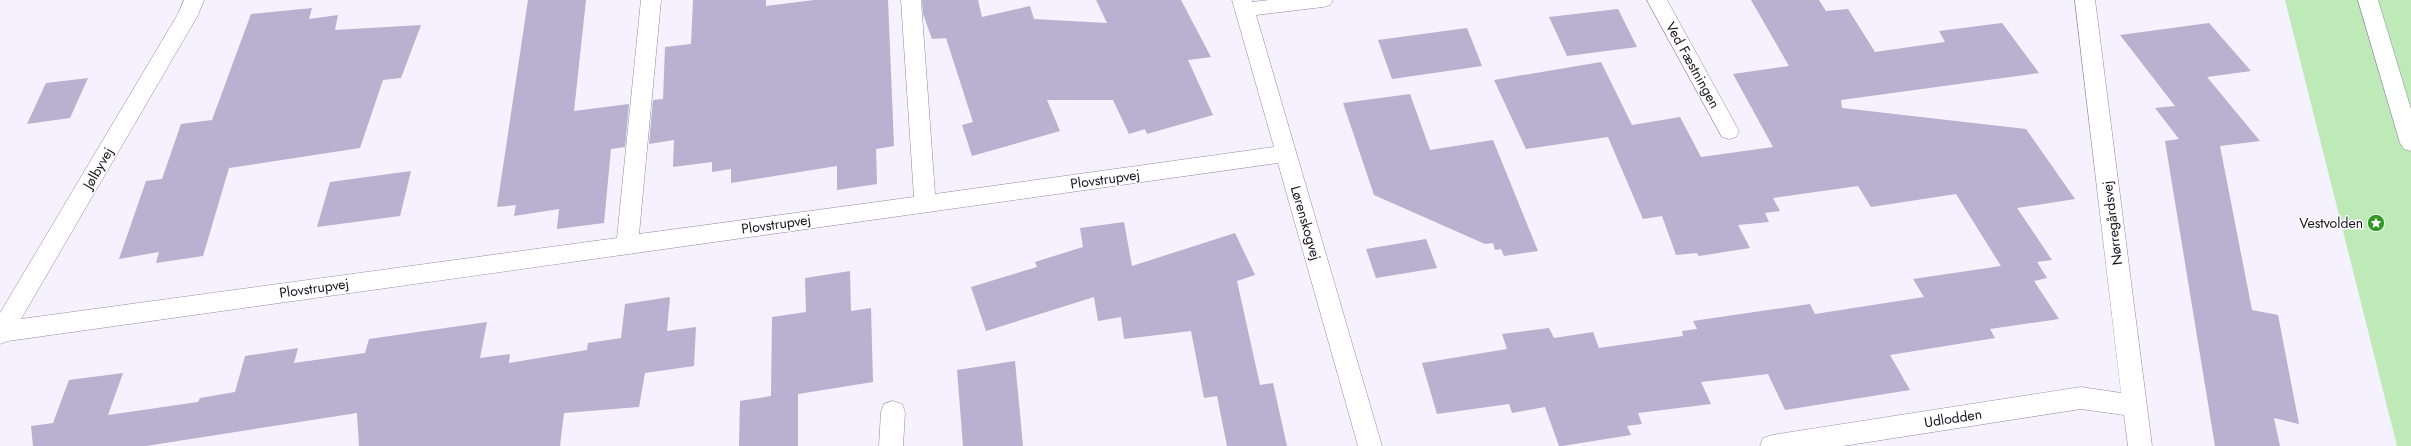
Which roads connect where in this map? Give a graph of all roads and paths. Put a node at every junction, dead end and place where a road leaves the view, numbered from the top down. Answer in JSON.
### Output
{"nodes":[{"id":1,"x":194,"y":0,"type":"edge"},
{"id":2,"x":651,"y":0,"type":"edge"},
{"id":3,"x":911,"y":0,"type":"edge"},
{"id":4,"x":1323,"y":0,"type":"edge"},
{"id":5,"x":1657,"y":0,"type":"edge"},
{"id":6,"x":2085,"y":0,"type":"edge"},
{"id":7,"x":2368,"y":0,"type":"edge"},
{"id":8,"x":1244,"y":5,"type":"edge"},
{"id":9,"x":1729,"y":131,"type":"dead end"},
{"id":10,"x":2411,"y":143,"type":"edge"},
{"id":11,"x":1286,"y":154,"type":"junction"},
{"id":12,"x":924,"y":204,"type":"junction"},
{"id":13,"x":627,"y":245,"type":"junction"},
{"id":14,"x":1,"y":333,"type":"edge"},
{"id":15,"x":2134,"y":406,"type":"junction"},
{"id":16,"x":893,"y":412,"type":"dead end"},
{"id":17,"x":891,"y":446,"type":"edge"},
{"id":18,"x":1370,"y":446,"type":"edge"},
{"id":19,"x":1772,"y":446,"type":"edge"},
{"id":20,"x":2140,"y":446,"type":"edge"}],
"edges":[{"from":1,"to":14,"type":"street","name":"Jølbyvej"},
{"from":2,"to":13,"type":"street"},
{"from":3,"to":12,"type":"street"},
{"from":4,"to":8,"type":"street"},
{"from":5,"to":9,"type":"street","name":"Ved Fæstningen"},
{"from":6,"to":15,"type":"street","name":"Nørregårdsvej"},
{"from":7,"to":10,"type":"street"},
{"from":8,"to":11,"type":"street","name":"Lørenskogvej"},
{"from":11,"to":12,"type":"street","name":"Plovstrupvej"},
{"from":11,"to":18,"type":"street","name":"Lørenskogvej"},
{"from":12,"to":13,"type":"street","name":"Plovstrupvej"},
{"from":13,"to":14,"type":"street","name":"Plovstrupvej"},
{"from":15,"to":19,"type":"street","name":"Udlodden"},
{"from":15,"to":20,"type":"street","name":"Nørregårdsvej"},
{"from":16,"to":17,"type":"street"}]}
